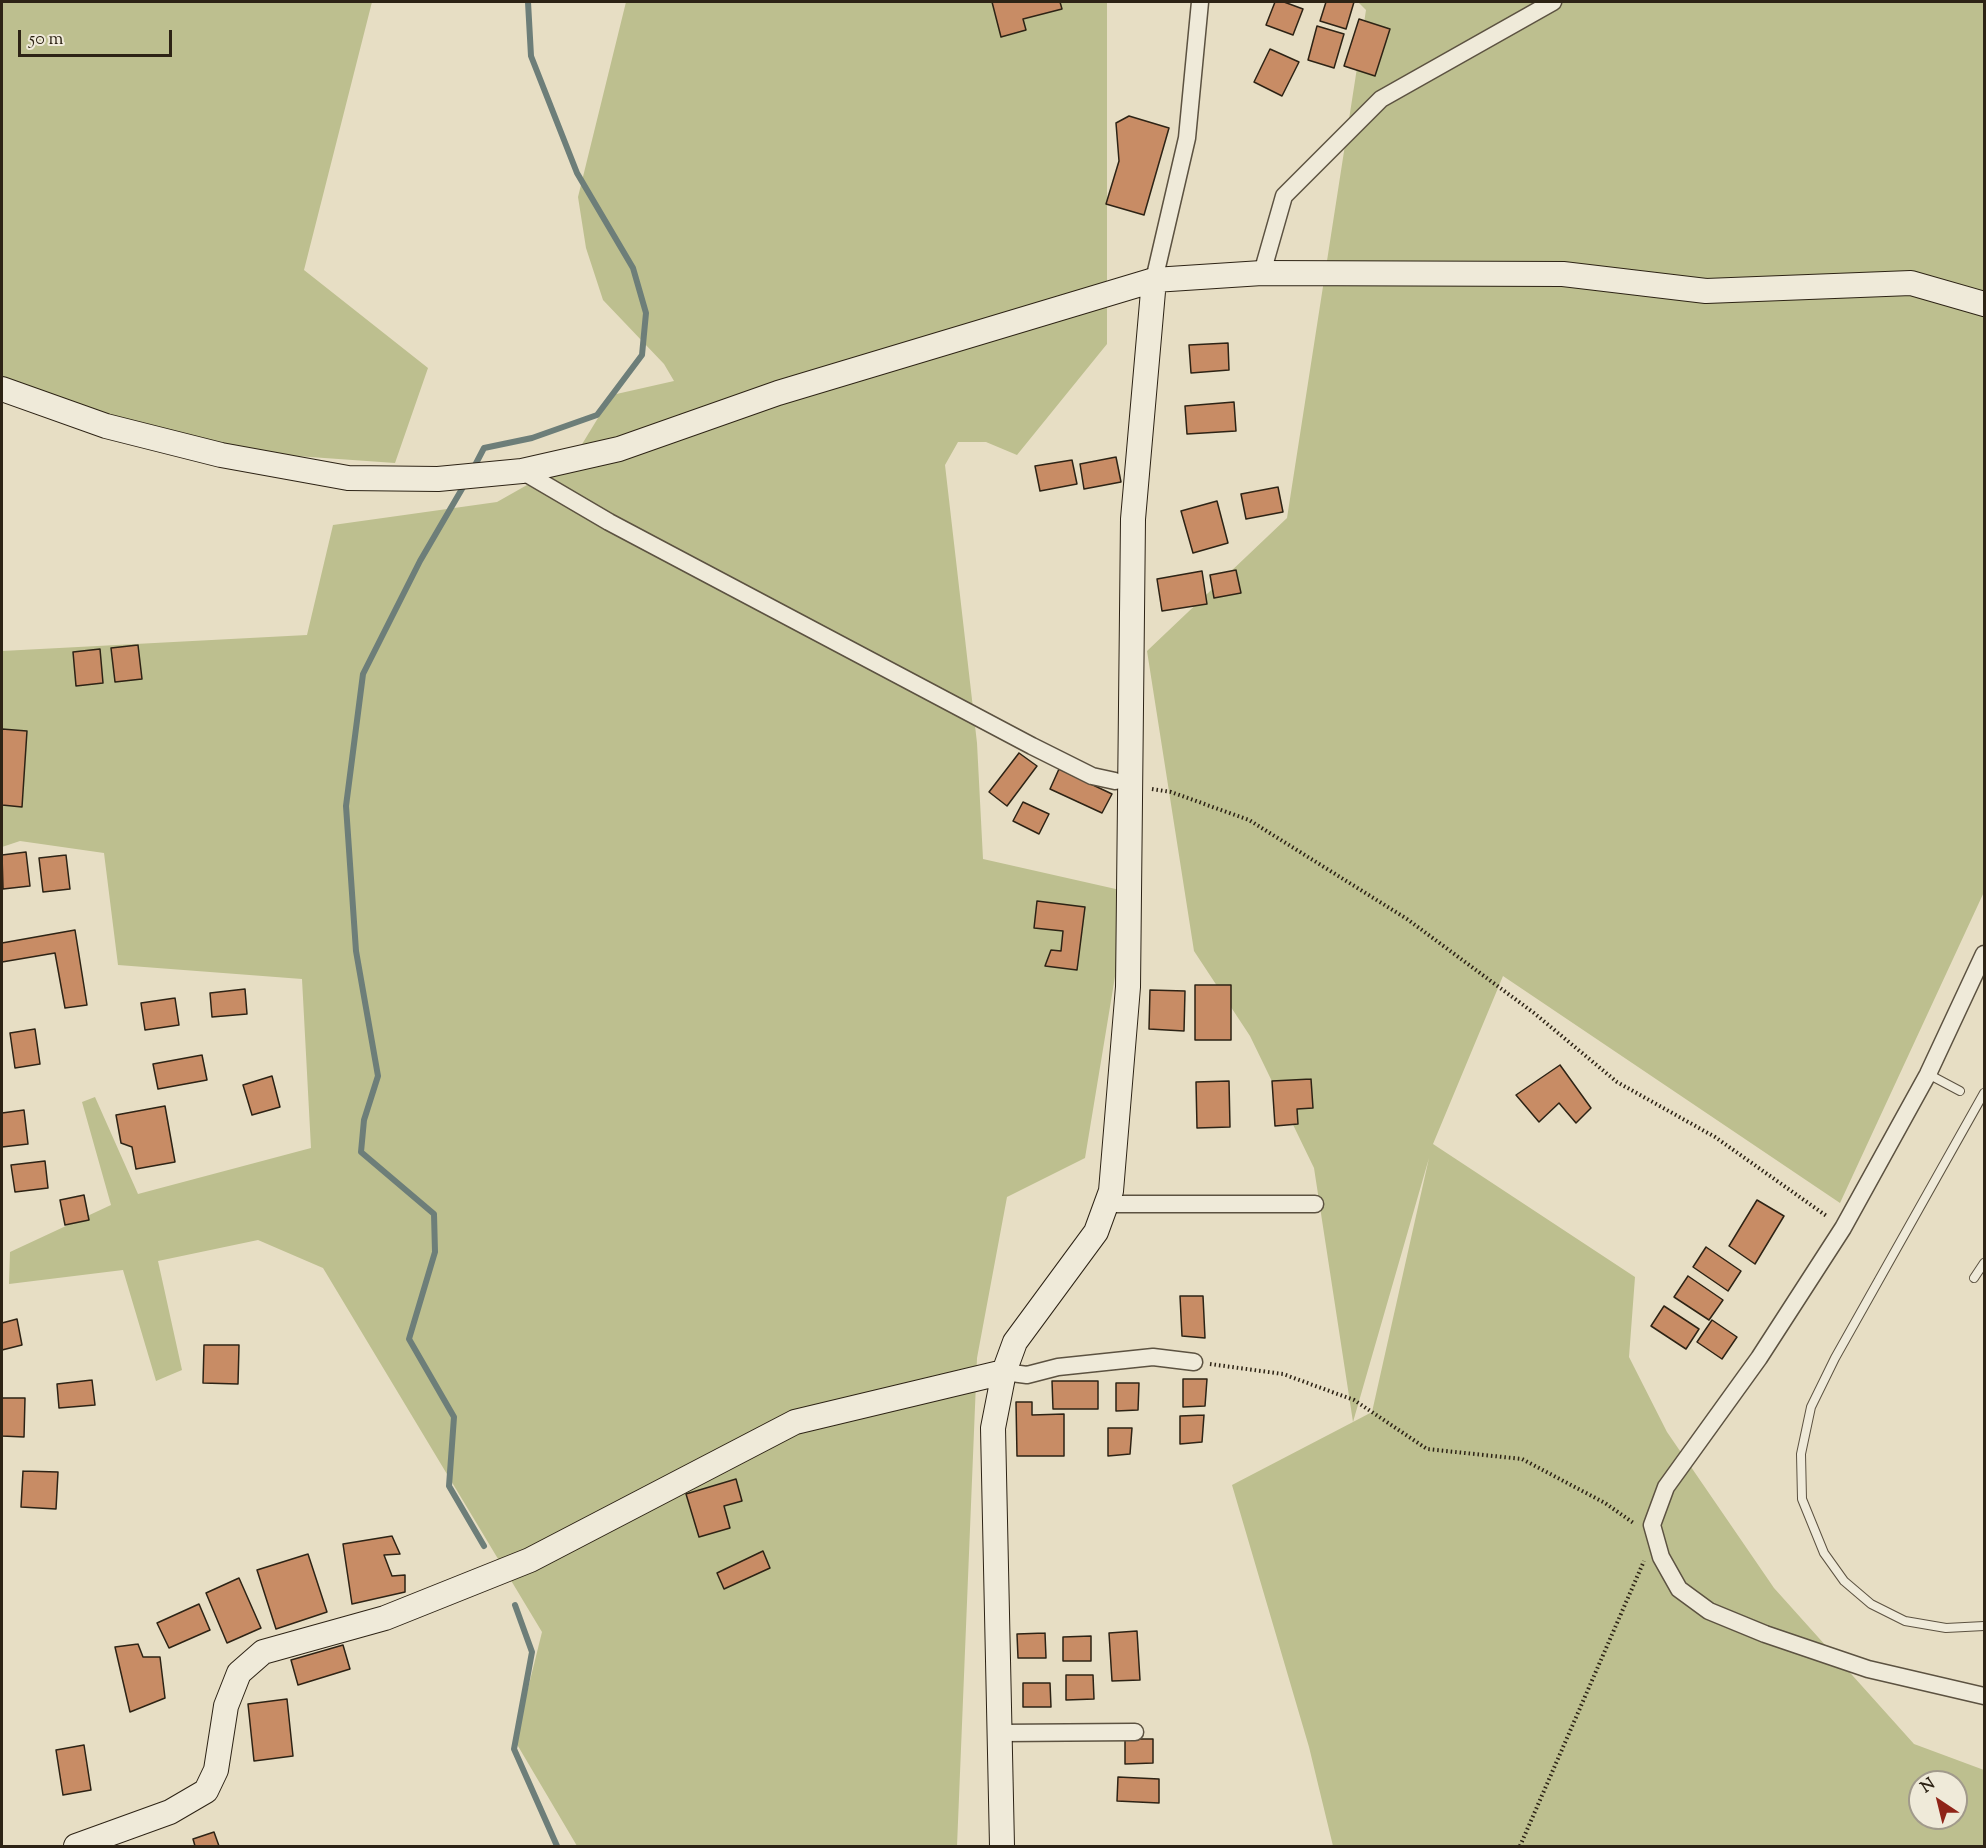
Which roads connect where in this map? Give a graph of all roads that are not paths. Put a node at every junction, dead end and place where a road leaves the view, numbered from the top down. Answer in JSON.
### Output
{"nodes":[{"id":1,"x":1200,"y":2,"type":"edge"},
{"id":2,"x":1553,"y":2,"type":"edge"},
{"id":3,"x":1262,"y":273,"type":"junction"},
{"id":4,"x":1154,"y":280,"type":"junction"},
{"id":5,"x":1984,"y":304,"type":"edge"},
{"id":6,"x":2,"y":389,"type":"edge"},
{"id":7,"x":522,"y":471,"type":"junction"},
{"id":8,"x":1115,"y":781,"type":"road end"},
{"id":9,"x":1984,"y":954,"type":"edge"},
{"id":10,"x":1929,"y":1074,"type":"junction"},
{"id":11,"x":1960,"y":1091,"type":"dead end"},
{"id":12,"x":1984,"y":1093,"type":"edge"},
{"id":13,"x":1106,"y":1204,"type":"junction"},
{"id":14,"x":1315,"y":1204,"type":"dead end"},
{"id":15,"x":1984,"y":1263,"type":"edge"},
{"id":16,"x":1974,"y":1278,"type":"dead end"},
{"id":17,"x":1194,"y":1362,"type":"road end"},
{"id":18,"x":1004,"y":1372,"type":"junction"},
{"id":19,"x":1984,"y":1626,"type":"edge"},
{"id":20,"x":1984,"y":1696,"type":"edge"},
{"id":21,"x":1135,"y":1732,"type":"dead end"},
{"id":22,"x":1000,"y":1733,"type":"junction"},
{"id":23,"x":76,"y":1846,"type":"edge"},
{"id":24,"x":1002,"y":1846,"type":"edge"}],
"edges":[{"from":1,"to":4,"type":"street"},
{"from":2,"to":3,"type":"street"},
{"from":3,"to":4,"type":"street"},
{"from":3,"to":5,"type":"street"},
{"from":4,"to":7,"type":"street"},
{"from":4,"to":13,"type":"street"},
{"from":6,"to":7,"type":"street"},
{"from":7,"to":8,"type":"street"},
{"from":9,"to":10,"type":"street"},
{"from":10,"to":11,"type":"lane"},
{"from":10,"to":20,"type":"street"},
{"from":12,"to":19,"type":"lane"},
{"from":13,"to":14,"type":"street"},
{"from":13,"to":18,"type":"street"},
{"from":15,"to":16,"type":"lane"},
{"from":17,"to":18,"type":"street"},
{"from":18,"to":22,"type":"street"},
{"from":18,"to":23,"type":"street"},
{"from":21,"to":22,"type":"street"},
{"from":22,"to":24,"type":"street"}]}
